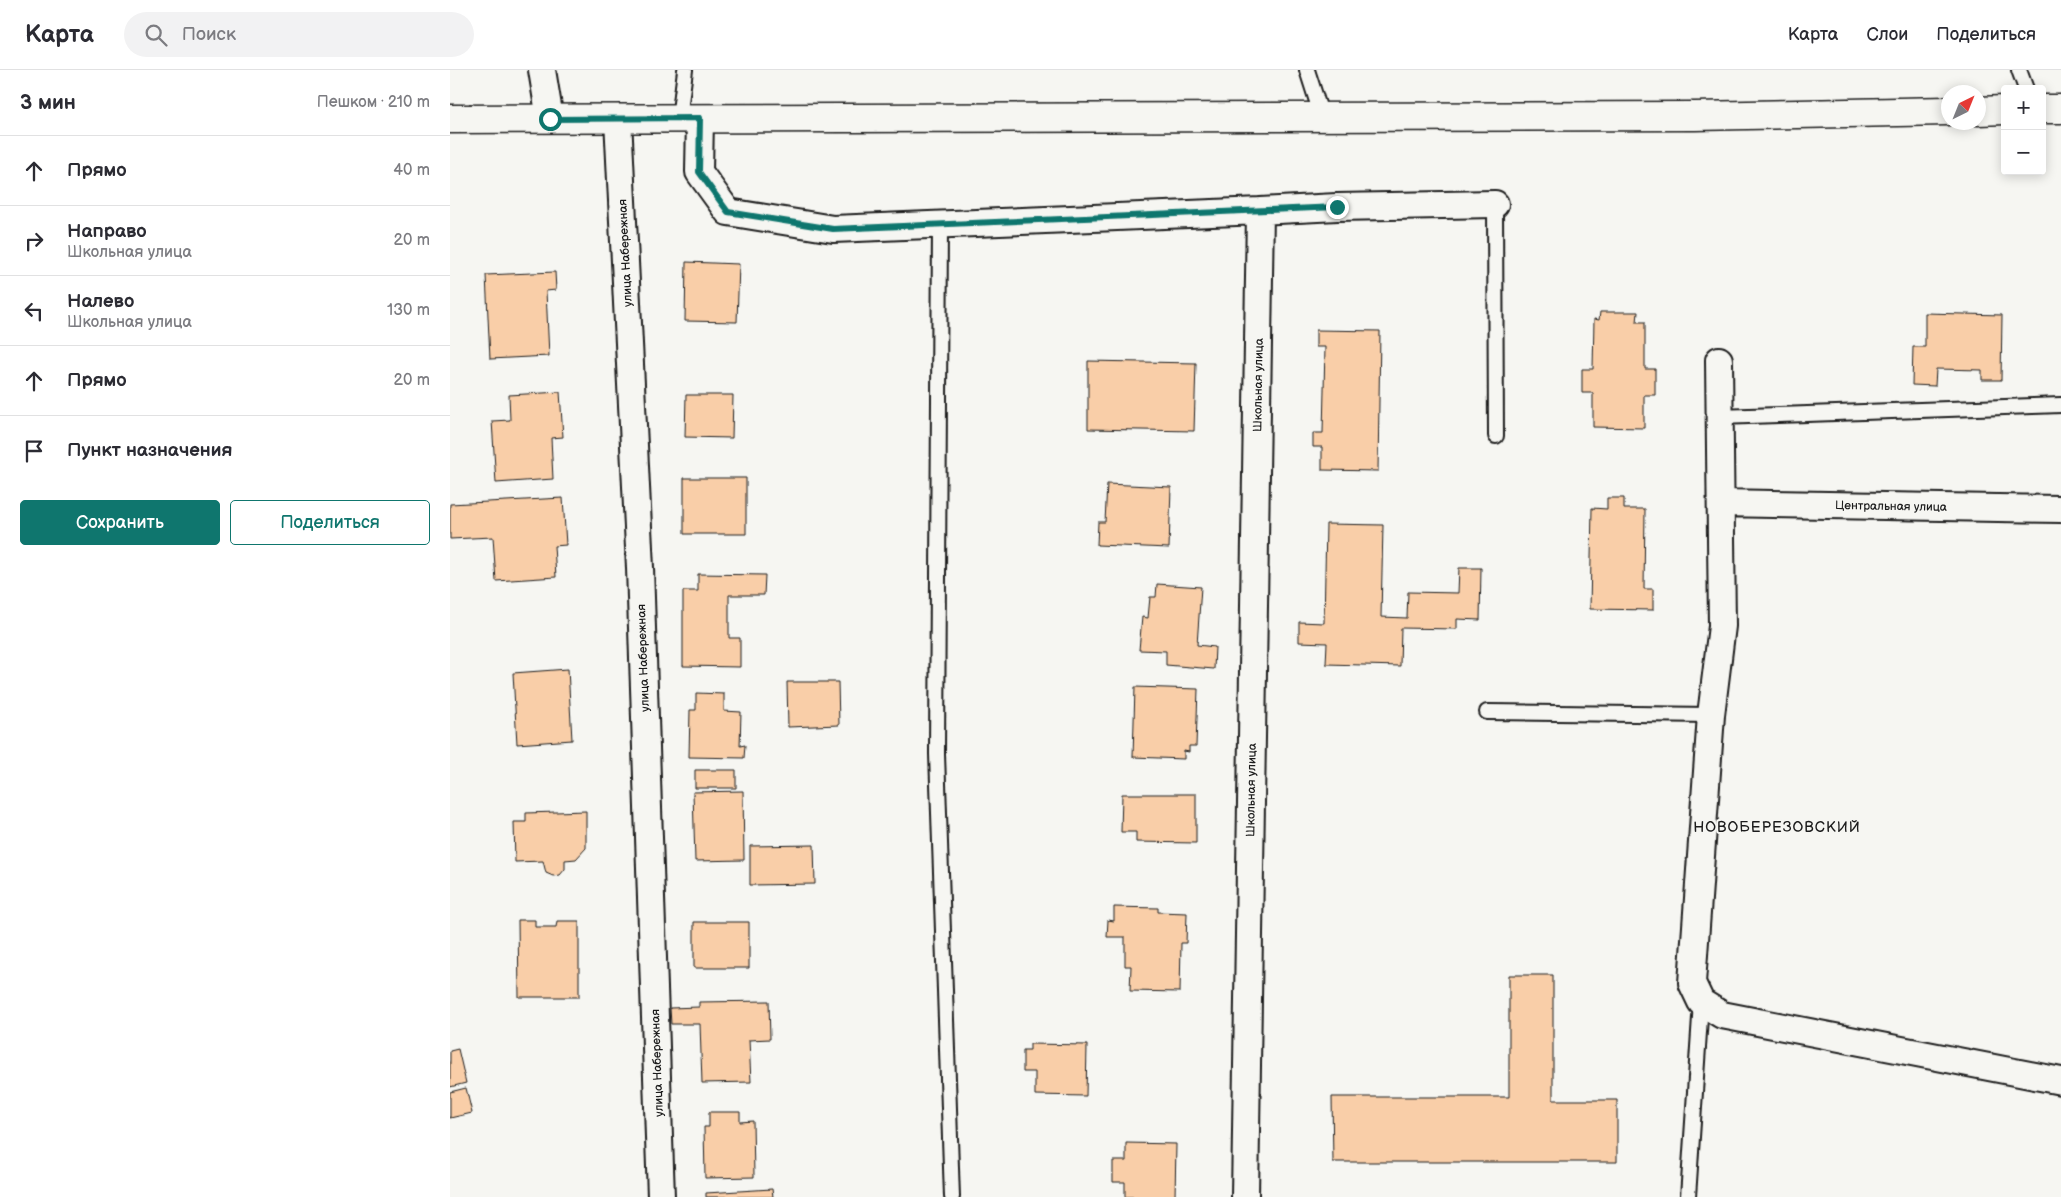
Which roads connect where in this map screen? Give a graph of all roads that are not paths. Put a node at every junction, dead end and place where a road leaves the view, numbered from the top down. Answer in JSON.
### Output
{"nodes":[{"id":1,"x":542,"y":70,"type":"edge"},
{"id":2,"x":685,"y":70,"type":"edge"},
{"id":3,"x":1307,"y":70,"type":"edge"},
{"id":4,"x":2019,"y":70,"type":"edge"},
{"id":5,"x":2025,"y":85,"type":"edge"},
{"id":6,"x":2061,"y":109,"type":"edge"},
{"id":7,"x":2001,"y":110,"type":"edge"},
{"id":8,"x":2046,"y":110,"type":"edge"},
{"id":9,"x":1941,"y":111,"type":"edge"},
{"id":10,"x":1986,"y":111,"type":"edge"},
{"id":11,"x":1322,"y":117,"type":"junction"},
{"id":12,"x":450,"y":119,"type":"edge"},
{"id":13,"x":550,"y":119,"type":"junction"},
{"id":14,"x":618,"y":119,"type":"junction"},
{"id":15,"x":689,"y":119,"type":"junction"},
{"id":16,"x":1496,"y":204,"type":"joint"},
{"id":17,"x":1260,"y":211,"type":"junction"},
{"id":18,"x":940,"y":226,"type":"junction"},
{"id":19,"x":1718,"y":360,"type":"dead end"},
{"id":20,"x":2061,"y":405,"type":"edge"},
{"id":21,"x":1719,"y":417,"type":"junction"},
{"id":22,"x":1496,"y":436,"type":"dead end"},
{"id":23,"x":1720,"y":503,"type":"junction"},
{"id":24,"x":2061,"y":509,"type":"edge"},
{"id":25,"x":1487,"y":712,"type":"dead end"},
{"id":26,"x":1711,"y":715,"type":"junction"},
{"id":27,"x":1701,"y":1002,"type":"junction"},
{"id":28,"x":2061,"y":1081,"type":"edge"},
{"id":29,"x":661,"y":1197,"type":"edge"},
{"id":30,"x":952,"y":1197,"type":"edge"},
{"id":31,"x":1245,"y":1197,"type":"edge"},
{"id":32,"x":1688,"y":1197,"type":"edge"}],
"edges":[{"from":1,"to":13,"type":"street"},
{"from":2,"to":15,"type":"lane"},
{"from":3,"to":11,"type":"lane"},
{"from":4,"to":5,"type":"lane"},
{"from":6,"to":8,"type":"street"},
{"from":7,"to":10,"type":"street"},
{"from":9,"to":11,"type":"street"},
{"from":11,"to":15,"type":"street"},
{"from":12,"to":13,"type":"street"},
{"from":13,"to":14,"type":"street"},
{"from":14,"to":15,"type":"street"},
{"from":14,"to":29,"type":"street","name":"улица Набережная"},
{"from":15,"to":18,"type":"street"},
{"from":16,"to":17,"type":"street"},
{"from":16,"to":22,"type":"lane"},
{"from":17,"to":18,"type":"street"},
{"from":17,"to":31,"type":"street","name":"Школьная улица"},
{"from":18,"to":30,"type":"lane"},
{"from":19,"to":21,"type":"street"},
{"from":20,"to":21,"type":"lane"},
{"from":21,"to":23,"type":"street"},
{"from":23,"to":24,"type":"street","name":"Центральная улица"},
{"from":23,"to":26,"type":"street"},
{"from":25,"to":26,"type":"lane"},
{"from":26,"to":27,"type":"street"},
{"from":27,"to":28,"type":"street"},
{"from":27,"to":32,"type":"lane"}]}
